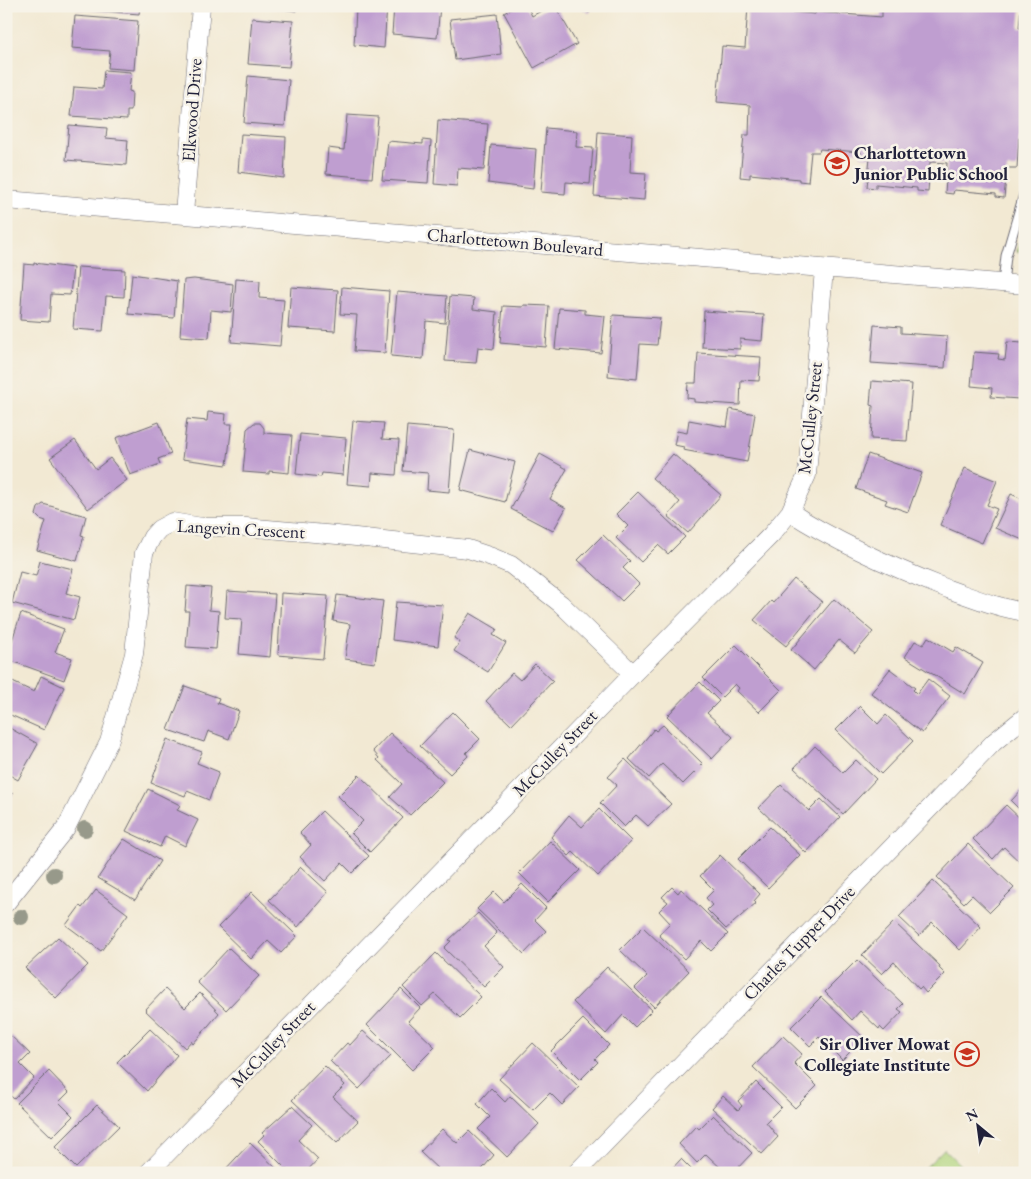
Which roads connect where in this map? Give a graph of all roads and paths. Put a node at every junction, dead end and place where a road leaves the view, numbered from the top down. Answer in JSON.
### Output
{"nodes":[{"id":1,"x":201,"y":6,"type":"edge"},
{"id":2,"x":1025,"y":191,"type":"edge"},
{"id":3,"x":6,"y":200,"type":"edge"},
{"id":4,"x":184,"y":214,"type":"junction"},
{"id":5,"x":824,"y":269,"type":"junction"},
{"id":6,"x":1003,"y":283,"type":"junction"},
{"id":7,"x":1025,"y":285,"type":"edge"},
{"id":8,"x":790,"y":512,"type":"junction"},
{"id":9,"x":1025,"y":612,"type":"edge"},
{"id":10,"x":633,"y":674,"type":"junction"},
{"id":11,"x":1025,"y":717,"type":"edge"},
{"id":12,"x":6,"y":903,"type":"edge"},
{"id":13,"x":148,"y":1173,"type":"edge"},
{"id":14,"x":576,"y":1173,"type":"edge"}],
"edges":[{"from":1,"to":4,"type":"street","name":"Elkwood Drive"},
{"from":2,"to":6,"type":"lane"},
{"from":3,"to":4,"type":"street","name":"Charlottetown Boulevard"},
{"from":4,"to":5,"type":"street","name":"Charlottetown Boulevard"},
{"from":5,"to":6,"type":"street","name":"Charlottetown Boulevard"},
{"from":5,"to":8,"type":"street","name":"McCulley Street"},
{"from":6,"to":7,"type":"street","name":"Charlottetown Boulevard"},
{"from":8,"to":9,"type":"street"},
{"from":8,"to":10,"type":"street","name":"McCulley Street"},
{"from":10,"to":12,"type":"street","name":"Langevin Crescent"},
{"from":10,"to":13,"type":"street","name":"McCulley Street"},
{"from":11,"to":14,"type":"street","name":"Charles Tupper Drive"}]}
